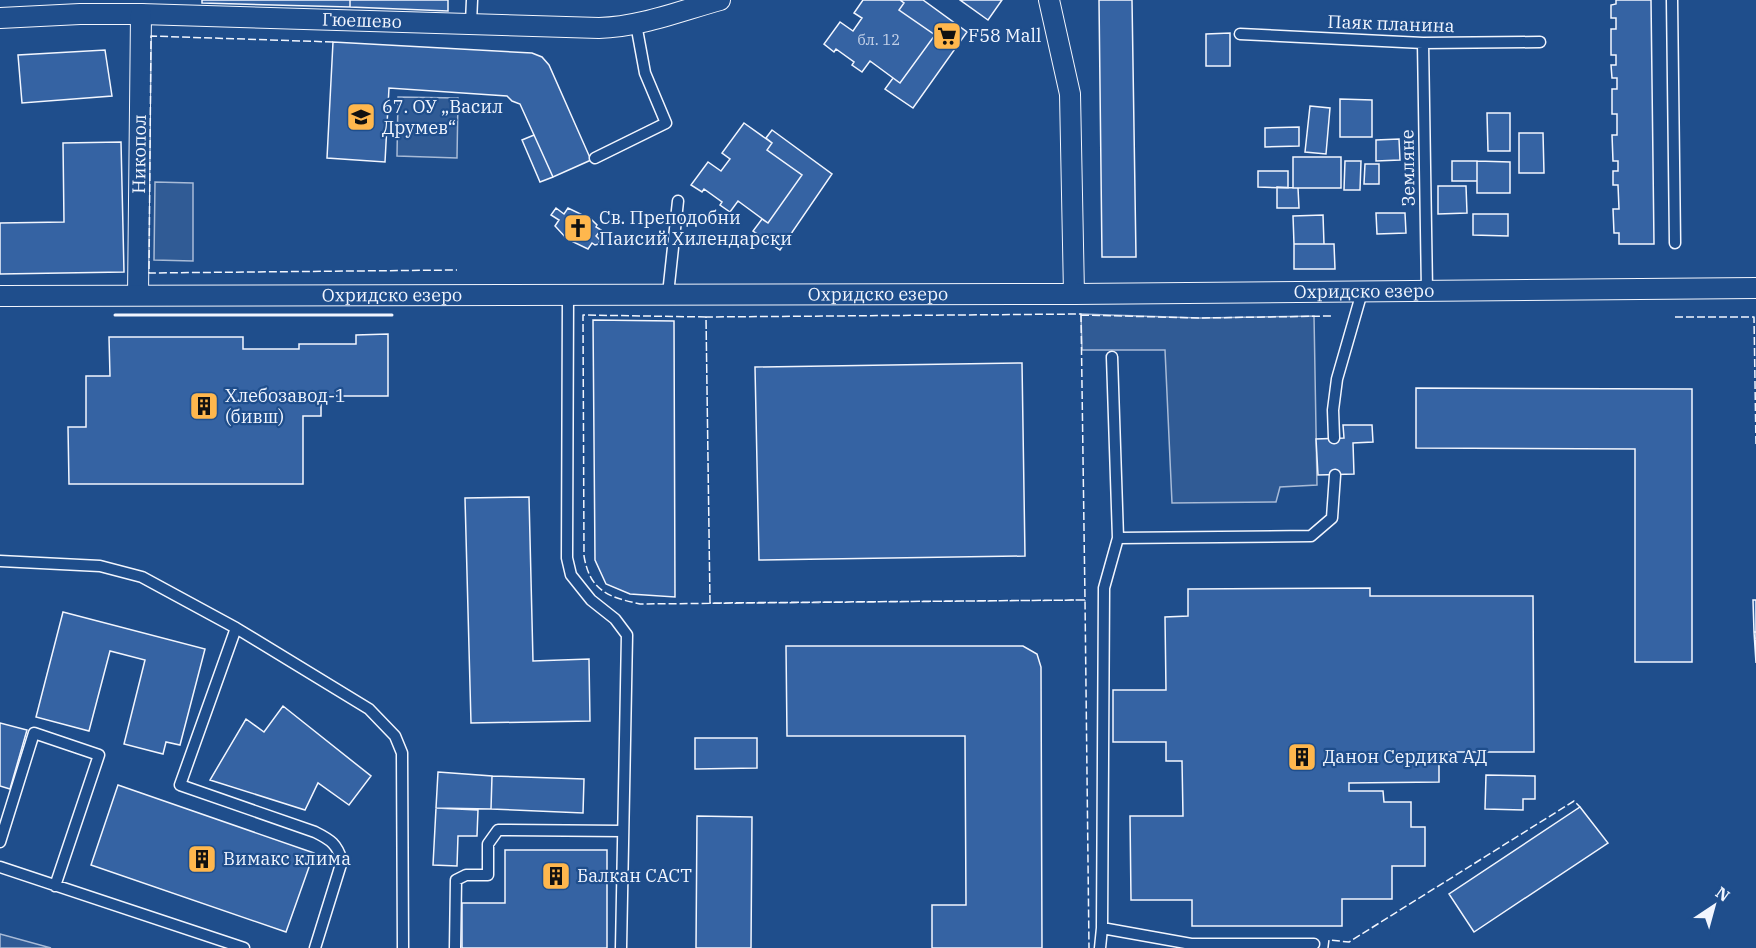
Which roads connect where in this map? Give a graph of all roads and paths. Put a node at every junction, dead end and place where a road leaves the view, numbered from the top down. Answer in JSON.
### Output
{"nodes":[{"id":1,"x":472,"y":0,"type":"edge"},
{"id":2,"x":720,"y":0,"type":"edge"},
{"id":3,"x":1049,"y":0,"type":"edge"},
{"id":4,"x":1672,"y":0,"type":"edge"},
{"id":5,"x":659,"y":9,"type":"edge"},
{"id":6,"x":141,"y":14,"type":"junction"},
{"id":7,"x":0,"y":18,"type":"edge"},
{"id":8,"x":471,"y":23,"type":"junction"},
{"id":9,"x":636,"y":24,"type":"junction"},
{"id":10,"x":1240,"y":34,"type":"dead end"},
{"id":11,"x":1540,"y":42,"type":"dead end"},
{"id":12,"x":1423,"y":43,"type":"junction"},
{"id":13,"x":595,"y":158,"type":"dead end"},
{"id":14,"x":678,"y":201,"type":"dead end"},
{"id":15,"x":1675,"y":243,"type":"dead end"},
{"id":16,"x":1756,"y":288,"type":"edge"},
{"id":17,"x":1427,"y":291,"type":"junction"},
{"id":18,"x":1362,"y":292,"type":"junction"},
{"id":19,"x":668,"y":294,"type":"junction"},
{"id":20,"x":1074,"y":294,"type":"junction"},
{"id":21,"x":138,"y":295,"type":"junction"},
{"id":22,"x":568,"y":295,"type":"junction"},
{"id":23,"x":0,"y":296,"type":"edge"},
{"id":24,"x":1112,"y":357,"type":"dead end"},
{"id":25,"x":1334,"y":438,"type":"dead end"},
{"id":26,"x":1335,"y":475,"type":"dead end"},
{"id":27,"x":1118,"y":538,"type":"junction"},
{"id":28,"x":0,"y":561,"type":"edge"},
{"id":29,"x":236,"y":628,"type":"junction"},
{"id":30,"x":623,"y":831,"type":"junction"},
{"id":31,"x":0,"y":842,"type":"edge"},
{"id":32,"x":0,"y":867,"type":"edge"},
{"id":33,"x":55,"y":886,"type":"junction"},
{"id":34,"x":1102,"y":928,"type":"junction"},
{"id":35,"x":1314,"y":944,"type":"dead end"},
{"id":36,"x":244,"y":948,"type":"edge"},
{"id":37,"x":315,"y":948,"type":"edge"},
{"id":38,"x":403,"y":948,"type":"edge"},
{"id":39,"x":454,"y":948,"type":"edge"},
{"id":40,"x":621,"y":948,"type":"edge"},
{"id":41,"x":1100,"y":948,"type":"edge"}],
"edges":[{"from":1,"to":8,"type":"lane"},
{"from":2,"to":5,"type":"street","name":"Гюешево"},
{"from":3,"to":20,"type":"street"},
{"from":4,"to":15,"type":"lane"},
{"from":5,"to":9,"type":"street","name":"Гюешево"},
{"from":6,"to":7,"type":"street","name":"Гюешево"},
{"from":6,"to":8,"type":"street","name":"Гюешево"},
{"from":6,"to":21,"type":"street","name":"Никопол"},
{"from":8,"to":9,"type":"street","name":"Гюешево"},
{"from":9,"to":13,"type":"lane"},
{"from":10,"to":12,"type":"lane","name":"Паяк планина"},
{"from":11,"to":12,"type":"lane","name":"Паяк планина"},
{"from":12,"to":17,"type":"lane","name":"Земляне"},
{"from":14,"to":19,"type":"lane"},
{"from":16,"to":17,"type":"street","name":"Охридско езеро"},
{"from":17,"to":18,"type":"street","name":"Охридско езеро"},
{"from":18,"to":20,"type":"street","name":"Охридско езеро"},
{"from":18,"to":25,"type":"lane"},
{"from":19,"to":20,"type":"street","name":"Охридско езеро"},
{"from":19,"to":22,"type":"street","name":"Охридско езеро"},
{"from":21,"to":22,"type":"street","name":"Охридско езеро"},
{"from":21,"to":23,"type":"street","name":"Охридско езеро"},
{"from":22,"to":30,"type":"lane"},
{"from":24,"to":27,"type":"lane"},
{"from":26,"to":27,"type":"lane"},
{"from":27,"to":34,"type":"lane"},
{"from":28,"to":29,"type":"lane"},
{"from":29,"to":37,"type":"lane"},
{"from":29,"to":38,"type":"lane"},
{"from":30,"to":39,"type":"lane"},
{"from":30,"to":40,"type":"lane"},
{"from":31,"to":33,"type":"lane"},
{"from":32,"to":33,"type":"lane"},
{"from":33,"to":36,"type":"lane"},
{"from":34,"to":35,"type":"lane"},
{"from":34,"to":41,"type":"lane"}]}
